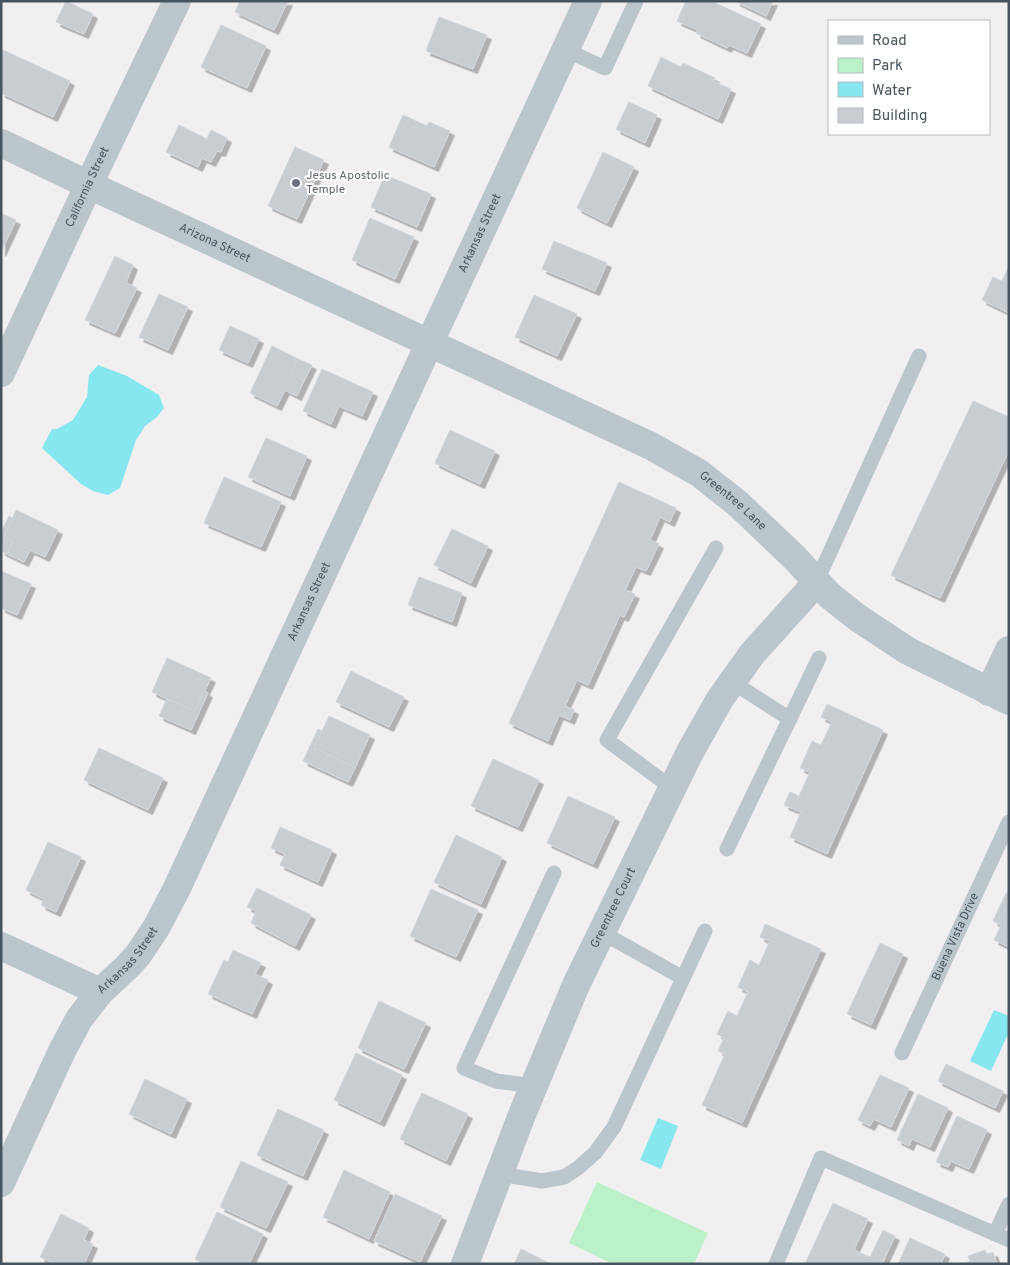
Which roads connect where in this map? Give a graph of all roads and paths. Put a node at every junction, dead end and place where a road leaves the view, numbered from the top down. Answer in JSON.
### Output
{"nodes":[{"id":1,"x":176,"y":1,"type":"edge"},
{"id":2,"x":588,"y":1,"type":"edge"},
{"id":3,"x":636,"y":1,"type":"edge"},
{"id":4,"x":566,"y":50,"type":"junction"},
{"id":5,"x":1,"y":143,"type":"edge"},
{"id":6,"x":89,"y":185,"type":"junction"},
{"id":7,"x":429,"y":343,"type":"junction"},
{"id":8,"x":919,"y":356,"type":"dead end"},
{"id":9,"x":1,"y":373,"type":"edge"},
{"id":10,"x":716,"y":548,"type":"dead end"},
{"id":11,"x":816,"y":583,"type":"junction"},
{"id":12,"x":1009,"y":650,"type":"edge"},
{"id":13,"x":819,"y":658,"type":"dead end"},
{"id":14,"x":732,"y":682,"type":"junction"},
{"id":15,"x":999,"y":696,"type":"edge"},
{"id":16,"x":790,"y":719,"type":"junction"},
{"id":17,"x":672,"y":788,"type":"junction"},
{"id":18,"x":1009,"y":822,"type":"edge"},
{"id":19,"x":1004,"y":845,"type":"edge"},
{"id":20,"x":727,"y":849,"type":"dead end"},
{"id":21,"x":554,"y":873,"type":"dead end"},
{"id":22,"x":705,"y":931,"type":"dead end"},
{"id":23,"x":601,"y":932,"type":"junction"},
{"id":24,"x":1,"y":946,"type":"edge"},
{"id":25,"x":683,"y":978,"type":"junction"},
{"id":26,"x":100,"y":992,"type":"junction"},
{"id":27,"x":902,"y":1053,"type":"dead end"},
{"id":28,"x":534,"y":1086,"type":"junction"},
{"id":29,"x":499,"y":1174,"type":"junction"},
{"id":30,"x":1,"y":1183,"type":"edge"},
{"id":31,"x":1009,"y":1204,"type":"edge"},
{"id":32,"x":1002,"y":1237,"type":"edge"},
{"id":33,"x":465,"y":1264,"type":"edge"},
{"id":34,"x":776,"y":1264,"type":"edge"}],
"edges":[{"from":1,"to":6,"type":"street","name":"California Street"},
{"from":2,"to":4,"type":"street","name":"Arkansas Street"},
{"from":3,"to":4,"type":"lane"},
{"from":4,"to":7,"type":"street","name":"Arkansas Street"},
{"from":5,"to":6,"type":"street","name":"Arizona Street"},
{"from":6,"to":7,"type":"street","name":"Arizona Street"},
{"from":6,"to":9,"type":"street","name":"California Street"},
{"from":7,"to":11,"type":"street","name":"Greentree Lane"},
{"from":7,"to":26,"type":"street","name":"Arkansas Street"},
{"from":8,"to":11,"type":"lane"},
{"from":10,"to":17,"type":"lane"},
{"from":11,"to":14,"type":"street","name":"Greentree Court"},
{"from":11,"to":15,"type":"street","name":"Greentree Lane"},
{"from":12,"to":15,"type":"street"},
{"from":13,"to":16,"type":"lane"},
{"from":14,"to":16,"type":"lane"},
{"from":14,"to":17,"type":"street","name":"Greentree Court"},
{"from":16,"to":20,"type":"lane"},
{"from":17,"to":23,"type":"street","name":"Greentree Court"},
{"from":18,"to":19,"type":"lane","name":"Buena Vista Drive"},
{"from":19,"to":27,"type":"lane","name":"Buena Vista Drive"},
{"from":21,"to":28,"type":"lane"},
{"from":22,"to":25,"type":"lane"},
{"from":23,"to":25,"type":"lane"},
{"from":23,"to":28,"type":"street","name":"Greentree Court"},
{"from":24,"to":26,"type":"street"},
{"from":25,"to":29,"type":"lane"},
{"from":26,"to":30,"type":"street","name":"Arkansas Street"},
{"from":28,"to":29,"type":"street","name":"Greentree Court"},
{"from":29,"to":33,"type":"street","name":"Greentree Court"},
{"from":31,"to":32,"type":"lane"},
{"from":32,"to":34,"type":"lane"}]}
